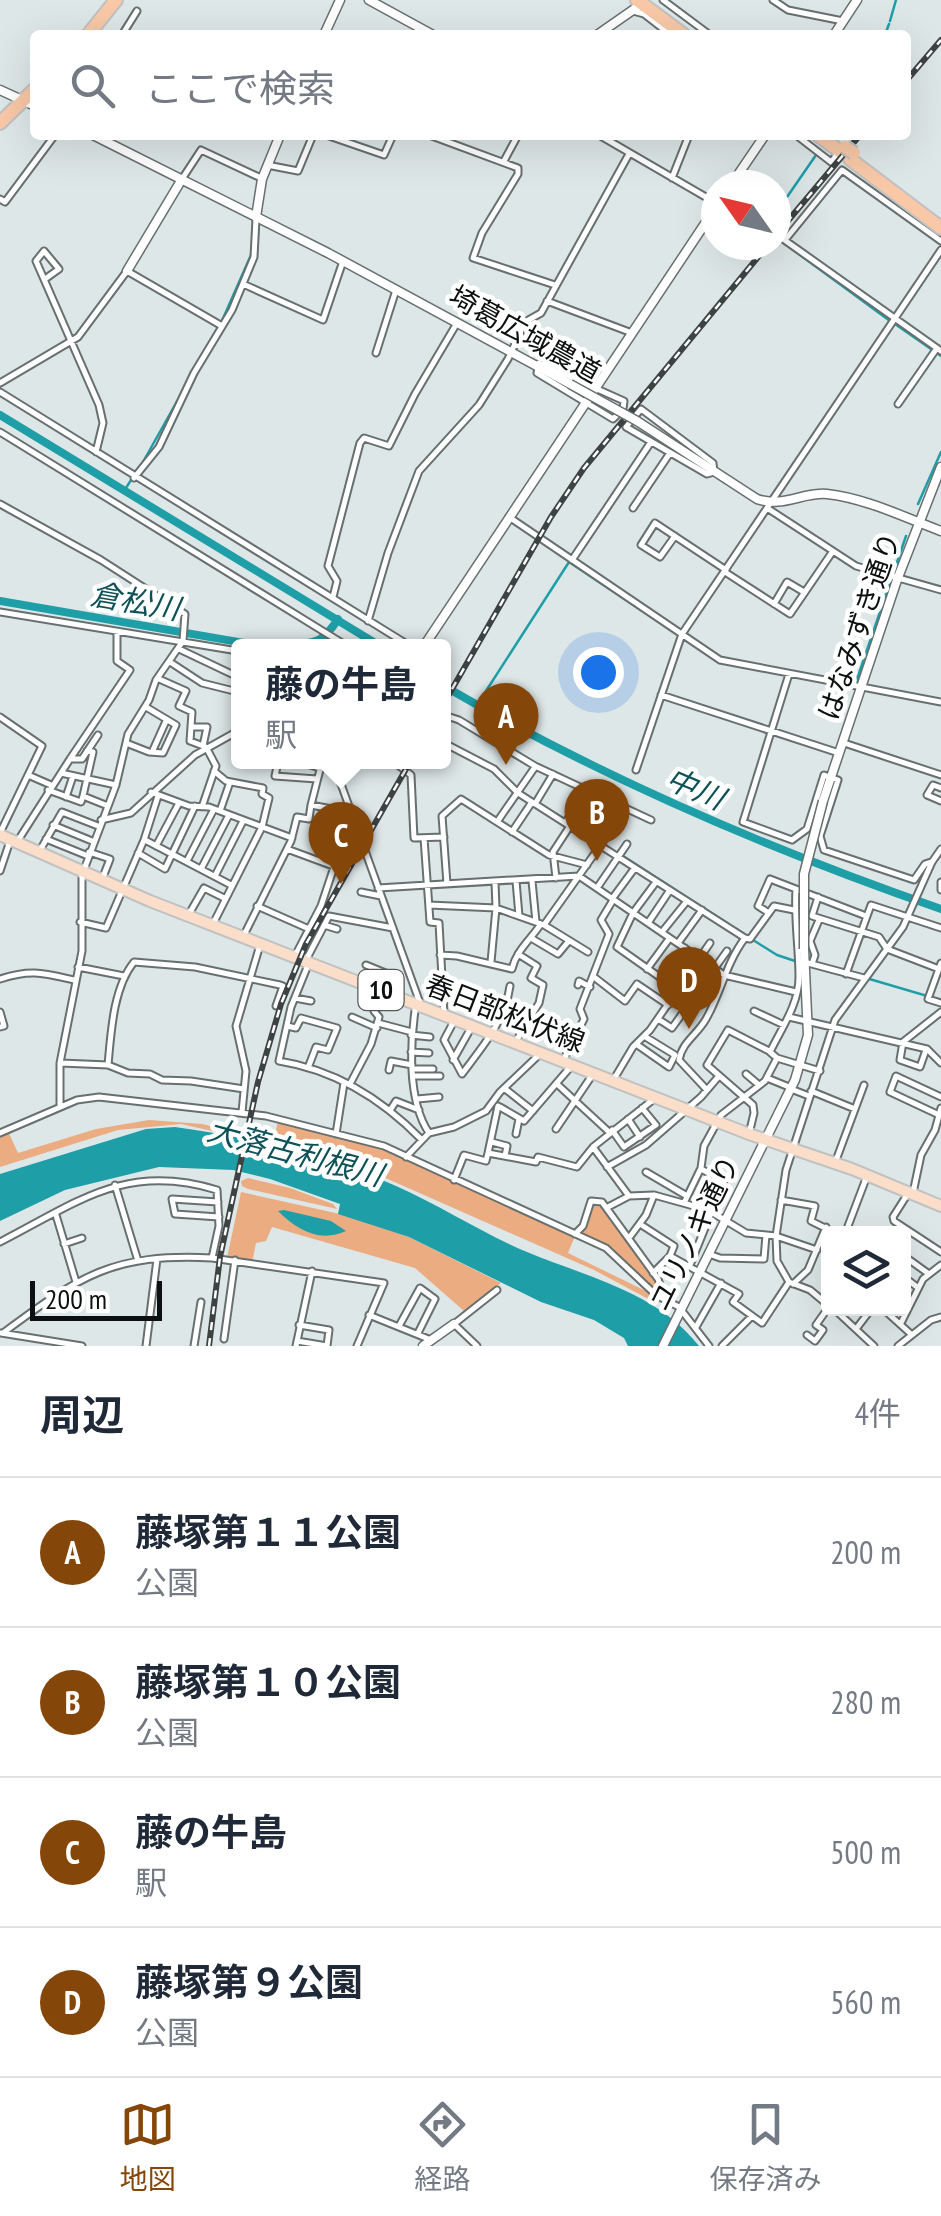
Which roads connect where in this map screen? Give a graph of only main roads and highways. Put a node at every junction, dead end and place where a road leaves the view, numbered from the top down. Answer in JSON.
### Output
{"nodes":[{"id":1,"x":116,"y":0,"type":"edge"},
{"id":2,"x":124,"y":0,"type":"edge"},
{"id":3,"x":642,"y":3,"type":"edge"},
{"id":4,"x":92,"y":30,"type":"edge"},
{"id":5,"x":102,"y":30,"type":"edge"},
{"id":6,"x":677,"y":30,"type":"edge"},
{"id":7,"x":688,"y":30,"type":"edge"},
{"id":8,"x":30,"y":104,"type":"edge"},
{"id":9,"x":30,"y":104,"type":"edge"},
{"id":10,"x":0,"y":124,"type":"edge"},
{"id":11,"x":0,"y":134,"type":"edge"},
{"id":12,"x":846,"y":149,"type":"edge"},
{"id":13,"x":941,"y":219,"type":"edge"},
{"id":14,"x":941,"y":228,"type":"edge"},
{"id":15,"x":7,"y":837,"type":"edge"},
{"id":16,"x":941,"y":1206,"type":"edge"}],
"edges":[{"from":1,"to":4,"type":"highway"},
{"from":2,"to":5,"type":"highway"},
{"from":3,"to":6,"type":"highway"},
{"from":3,"to":7,"type":"highway"},
{"from":8,"to":10,"type":"highway"},
{"from":9,"to":11,"type":"highway"},
{"from":12,"to":13,"type":"highway"},
{"from":12,"to":14,"type":"highway"},
{"from":15,"to":16,"type":"main road","name":"春日部松伏線","number":"10"}]}
